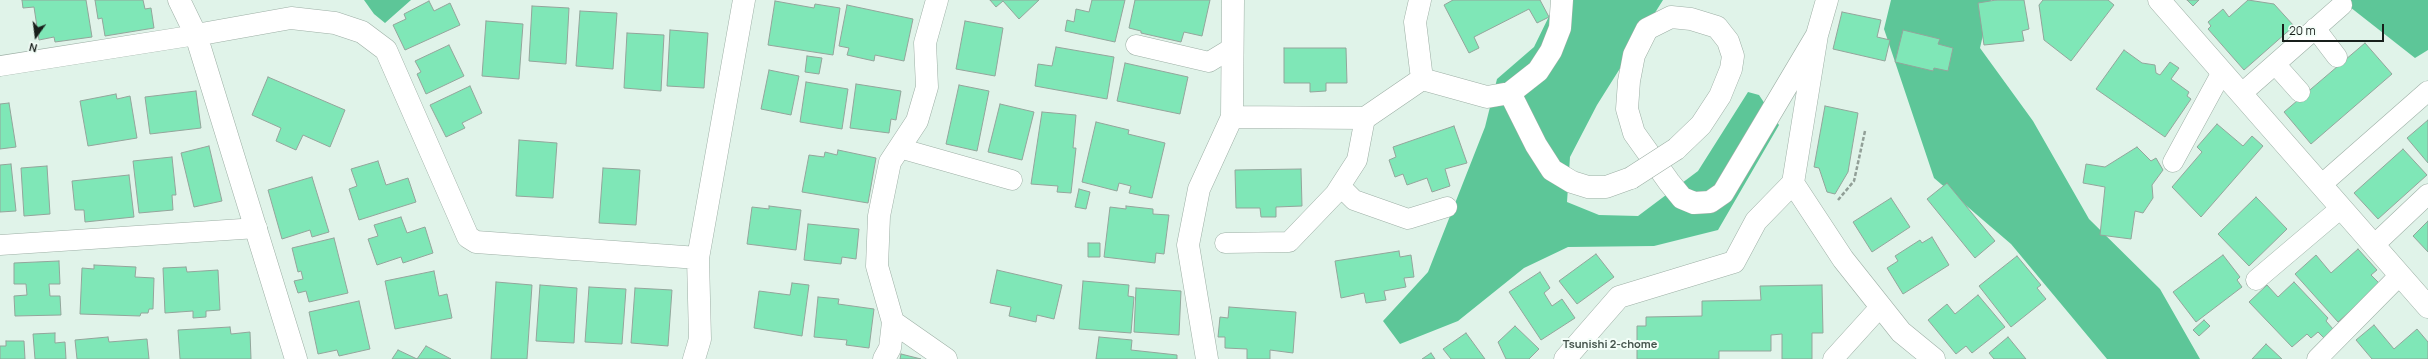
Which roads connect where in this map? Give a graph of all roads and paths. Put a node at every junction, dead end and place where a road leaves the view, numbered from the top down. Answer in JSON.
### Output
{"nodes":[{"id":1,"x":179,"y":0,"type":"edge"},
{"id":2,"x":744,"y":0,"type":"edge"},
{"id":3,"x":937,"y":0,"type":"edge"},
{"id":4,"x":1233,"y":0,"type":"edge"},
{"id":5,"x":1420,"y":0,"type":"edge"},
{"id":6,"x":1562,"y":0,"type":"edge"},
{"id":7,"x":1827,"y":0,"type":"edge"},
{"id":8,"x":2159,"y":0,"type":"edge"},
{"id":9,"x":2342,"y":5,"type":"dead end"},
{"id":10,"x":2315,"y":28,"type":"junction"},
{"id":11,"x":196,"y":35,"type":"junction"},
{"id":12,"x":1817,"y":35,"type":"junction"},
{"id":13,"x":1136,"y":45,"type":"dead end"},
{"id":14,"x":1232,"y":48,"type":"junction"},
{"id":15,"x":2337,"y":57,"type":"dead end"},
{"id":16,"x":2275,"y":64,"type":"junction"},
{"id":17,"x":0,"y":66,"type":"edge"},
{"id":18,"x":2222,"y":72,"type":"junction"},
{"id":19,"x":1422,"y":79,"type":"junction"},
{"id":20,"x":2428,"y":91,"type":"edge"},
{"id":21,"x":2300,"y":92,"type":"dead end"},
{"id":22,"x":1510,"y":94,"type":"junction"},
{"id":23,"x":2241,"y":94,"type":"junction"},
{"id":24,"x":1232,"y":118,"type":"junction"},
{"id":25,"x":1366,"y":118,"type":"junction"},
{"id":26,"x":1865,"y":131,"type":"dead end"},
{"id":27,"x":899,"y":148,"type":"junction"},
{"id":28,"x":2173,"y":162,"type":"dead end"},
{"id":29,"x":1012,"y":180,"type":"dead end"},
{"id":30,"x":1793,"y":183,"type":"junction"},
{"id":31,"x":2321,"y":185,"type":"junction"},
{"id":32,"x":1340,"y":186,"type":"junction"},
{"id":33,"x":2428,"y":194,"type":"edge"},
{"id":34,"x":1447,"y":207,"type":"dead end"},
{"id":35,"x":2341,"y":208,"type":"junction"},
{"id":36,"x":1819,"y":223,"type":"junction"},
{"id":37,"x":257,"y":228,"type":"junction"},
{"id":38,"x":1224,"y":243,"type":"dead end"},
{"id":39,"x":0,"y":245,"type":"edge"},
{"id":40,"x":2374,"y":245,"type":"junction"},
{"id":41,"x":698,"y":258,"type":"junction"},
{"id":42,"x":2400,"y":275,"type":"junction"},
{"id":43,"x":2256,"y":280,"type":"dead end"},
{"id":44,"x":1881,"y":306,"type":"junction"},
{"id":45,"x":2428,"y":307,"type":"edge"},
{"id":46,"x":893,"y":322,"type":"junction"},
{"id":47,"x":296,"y":359,"type":"edge"},
{"id":48,"x":694,"y":359,"type":"edge"},
{"id":49,"x":884,"y":359,"type":"edge"},
{"id":50,"x":946,"y":359,"type":"edge"},
{"id":51,"x":1208,"y":359,"type":"edge"},
{"id":52,"x":1565,"y":359,"type":"edge"},
{"id":53,"x":1833,"y":359,"type":"edge"},
{"id":54,"x":1934,"y":359,"type":"edge"},
{"id":55,"x":2317,"y":359,"type":"edge"}],
"edges":[{"from":1,"to":11,"type":"street"},
{"from":2,"to":41,"type":"street"},
{"from":3,"to":27,"type":"street"},
{"from":4,"to":14,"type":"street"},
{"from":5,"to":19,"type":"street"},
{"from":6,"to":22,"type":"street"},
{"from":7,"to":12,"type":"street"},
{"from":8,"to":18,"type":"street"},
{"from":9,"to":10,"type":"lane"},
{"from":10,"to":15,"type":"lane"},
{"from":10,"to":16,"type":"lane"},
{"from":11,"to":17,"type":"lane"},
{"from":11,"to":37,"type":"street"},
{"from":11,"to":41,"type":"street"},
{"from":12,"to":22,"type":"street","bridge":true},
{"from":12,"to":30,"type":"street"},
{"from":13,"to":14,"type":"lane"},
{"from":14,"to":24,"type":"street"},
{"from":16,"to":21,"type":"lane"},
{"from":16,"to":23,"type":"lane"},
{"from":18,"to":23,"type":"street"},
{"from":18,"to":28,"type":"lane"},
{"from":19,"to":22,"type":"street"},
{"from":19,"to":25,"type":"street"},
{"from":20,"to":31,"type":"lane"},
{"from":23,"to":31,"type":"street"},
{"from":24,"to":25,"type":"street"},
{"from":24,"to":51,"type":"street"},
{"from":25,"to":32,"type":"lane"},
{"from":26,"to":36,"type":"path"},
{"from":27,"to":29,"type":"lane"},
{"from":27,"to":46,"type":"street"},
{"from":30,"to":36,"type":"street"},
{"from":30,"to":52,"type":"street"},
{"from":31,"to":35,"type":"street"},
{"from":32,"to":34,"type":"lane"},
{"from":32,"to":38,"type":"lane"},
{"from":33,"to":40,"type":"lane"},
{"from":35,"to":40,"type":"street"},
{"from":35,"to":43,"type":"lane"},
{"from":36,"to":44,"type":"street"},
{"from":37,"to":39,"type":"lane"},
{"from":37,"to":47,"type":"street"},
{"from":40,"to":42,"type":"street"},
{"from":41,"to":48,"type":"street"},
{"from":42,"to":45,"type":"street"},
{"from":42,"to":55,"type":"lane"},
{"from":44,"to":53,"type":"lane"},
{"from":44,"to":54,"type":"street"},
{"from":46,"to":49,"type":"street"},
{"from":46,"to":50,"type":"street"}]}
